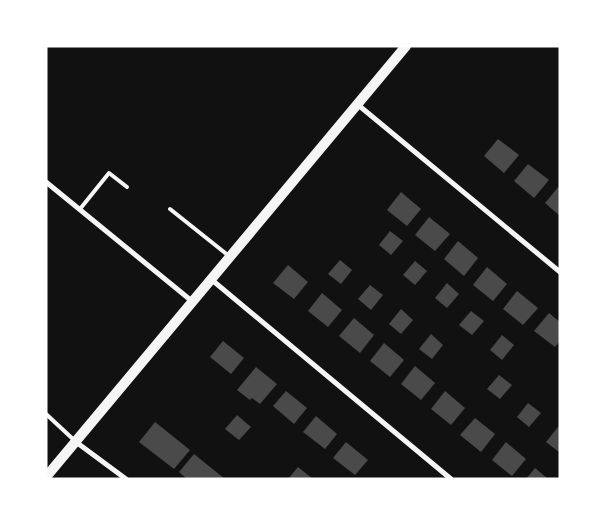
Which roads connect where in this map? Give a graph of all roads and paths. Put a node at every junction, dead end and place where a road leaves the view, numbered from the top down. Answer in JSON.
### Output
{"nodes":[{"id":1,"x":406,"y":46,"type":"edge"},
{"id":2,"x":357,"y":104,"type":"junction"},
{"id":3,"x":46,"y":182,"type":"edge"},
{"id":4,"x":127,"y":187,"type":"dead end"},
{"id":5,"x":80,"y":209,"type":"junction"},
{"id":6,"x":170,"y":209,"type":"dead end"},
{"id":7,"x":230,"y":257,"type":"junction"},
{"id":8,"x":560,"y":272,"type":"edge"},
{"id":9,"x":212,"y":280,"type":"junction"},
{"id":10,"x":194,"y":302,"type":"junction"},
{"id":11,"x":46,"y":414,"type":"edge"},
{"id":12,"x":76,"y":442,"type":"junction"},
{"id":13,"x":46,"y":477,"type":"edge"},
{"id":14,"x":126,"y":479,"type":"edge"},
{"id":15,"x":452,"y":479,"type":"edge"}],
"edges":[{"from":1,"to":2,"type":"main road"},
{"from":2,"to":7,"type":"main road"},
{"from":2,"to":8,"type":"street"},
{"from":3,"to":5,"type":"street"},
{"from":4,"to":5,"type":"lane"},
{"from":5,"to":10,"type":"street"},
{"from":6,"to":7,"type":"lane"},
{"from":7,"to":9,"type":"main road"},
{"from":9,"to":10,"type":"main road"},
{"from":9,"to":15,"type":"street"},
{"from":10,"to":12,"type":"main road"},
{"from":11,"to":12,"type":"lane"},
{"from":12,"to":13,"type":"main road"},
{"from":12,"to":14,"type":"street"}]}
